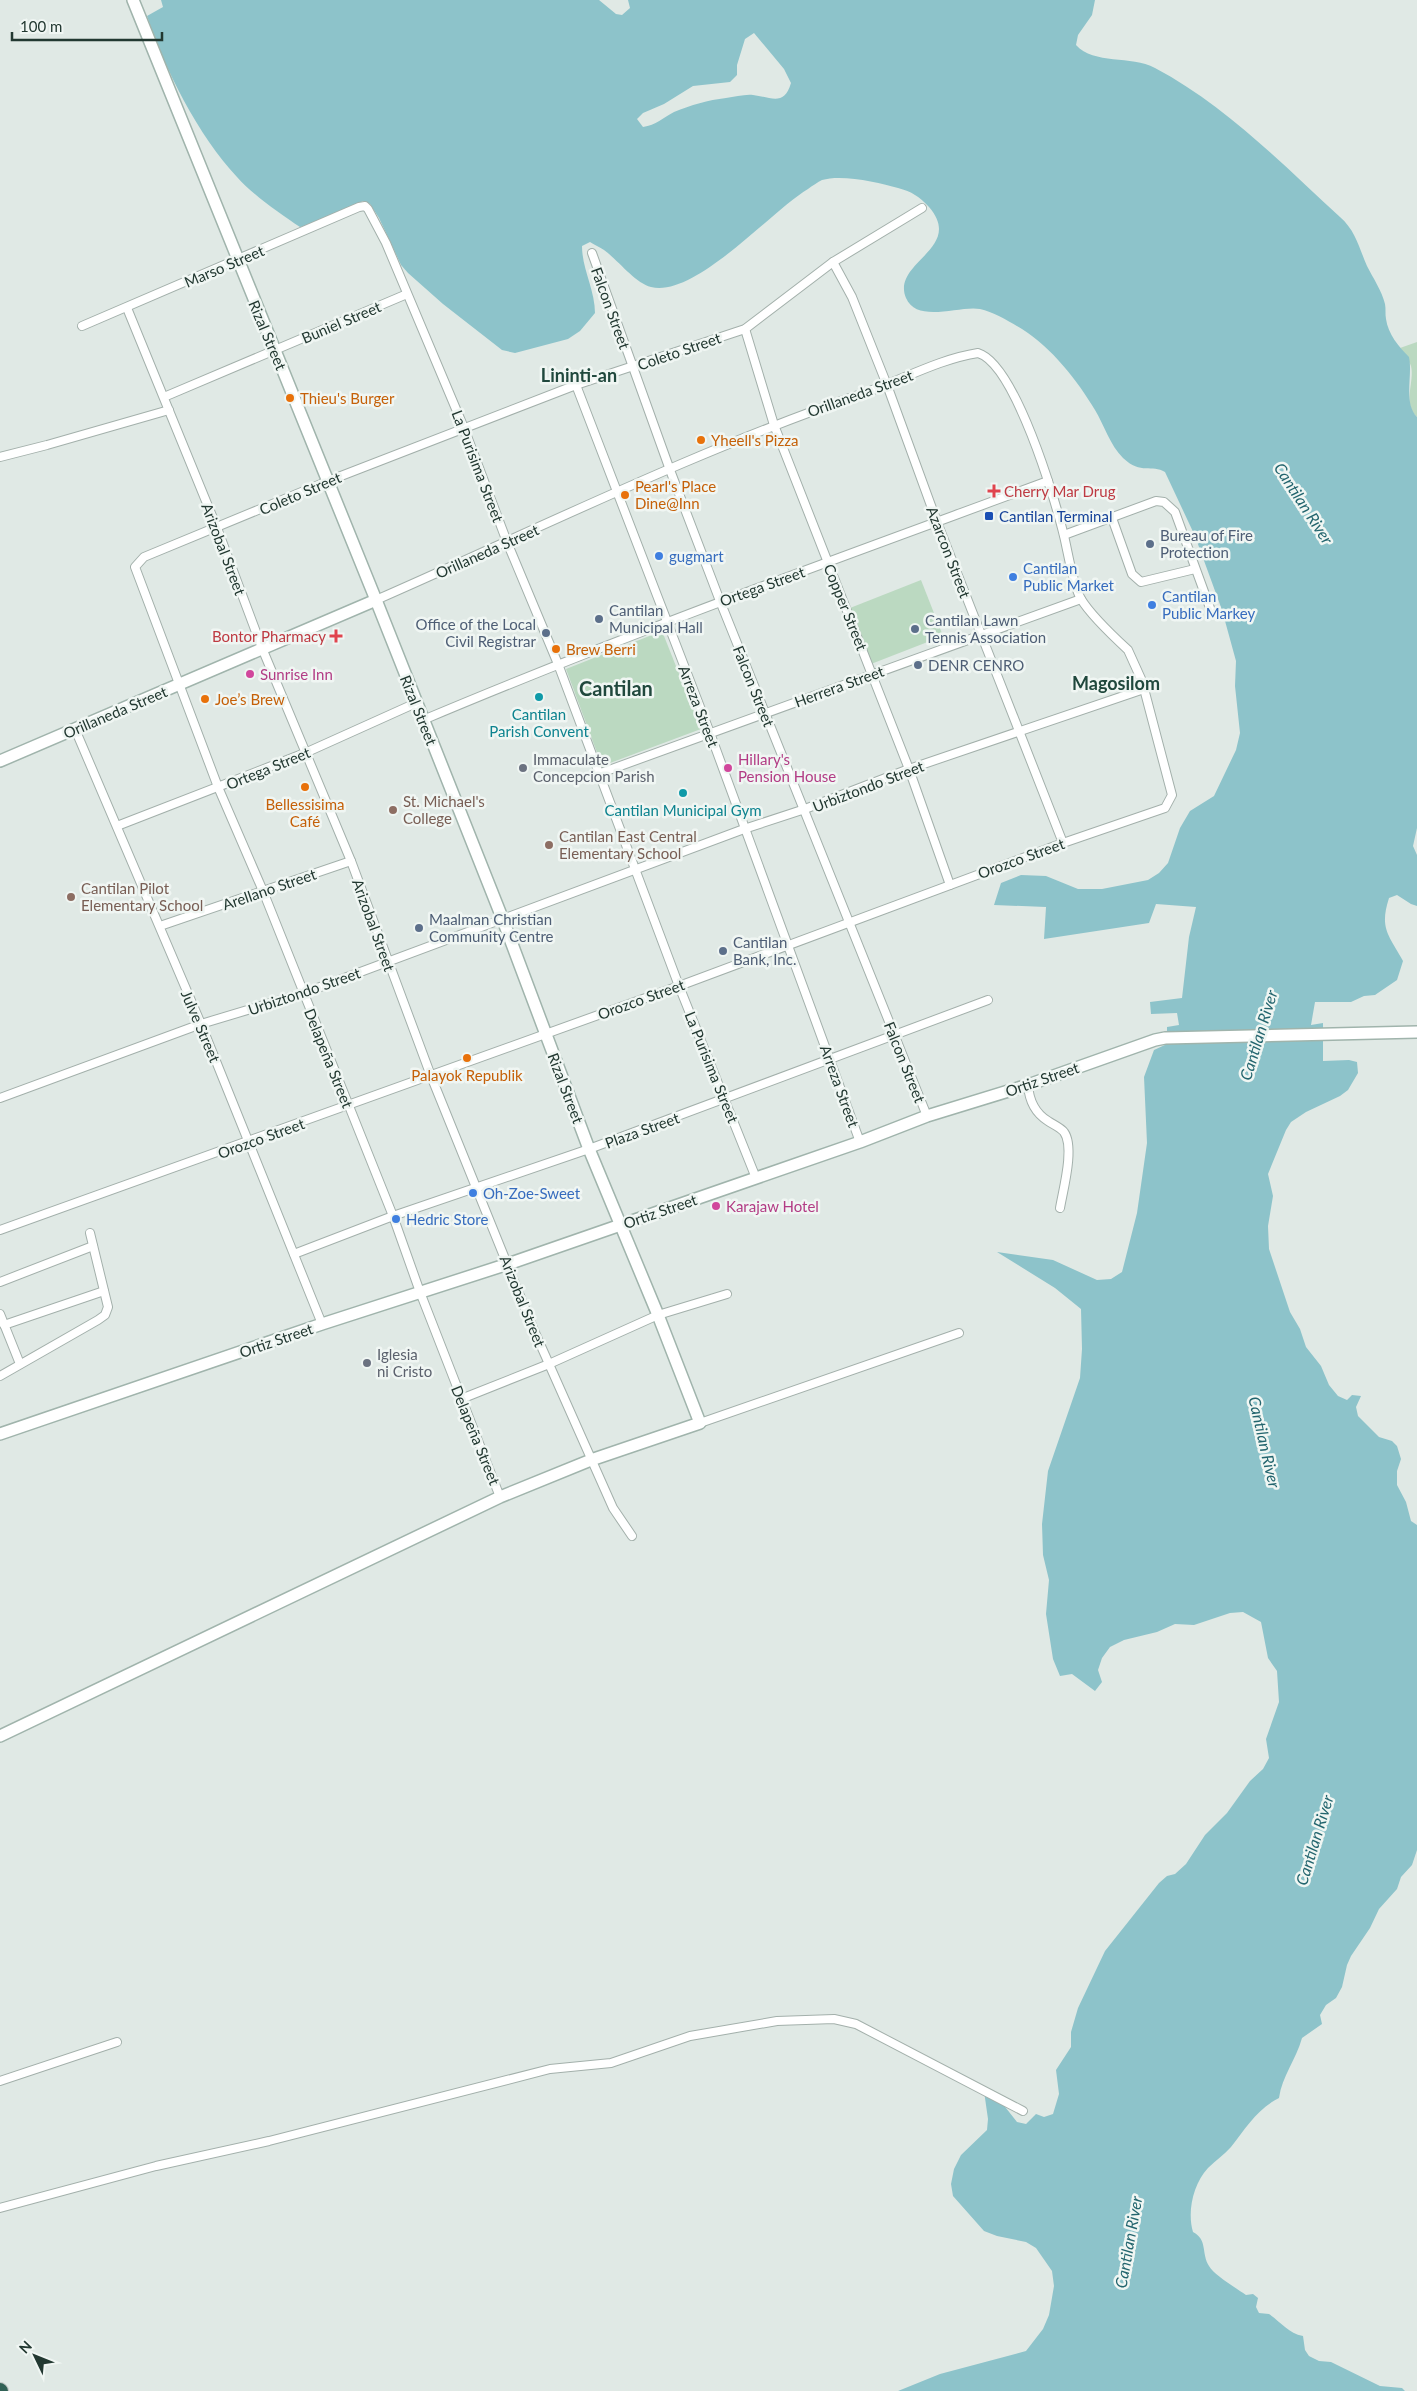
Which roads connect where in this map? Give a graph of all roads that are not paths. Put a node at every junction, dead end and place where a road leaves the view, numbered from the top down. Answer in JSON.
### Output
{"nodes":[{"id":1,"x":133,"y":0,"type":"edge"},
{"id":2,"x":365,"y":206,"type":"joint"},
{"id":3,"x":922,"y":208,"type":"dead end"},
{"id":4,"x":592,"y":253,"type":"dead end"},
{"id":5,"x":238,"y":260,"type":"junction"},
{"id":6,"x":833,"y":262,"type":"junction"},
{"id":7,"x":407,"y":294,"type":"junction"},
{"id":8,"x":127,"y":308,"type":"junction"},
{"id":9,"x":82,"y":326,"type":"dead end"},
{"id":10,"x":745,"y":329,"type":"junction"},
{"id":11,"x":275,"y":350,"type":"junction"},
{"id":12,"x":632,"y":367,"type":"junction"},
{"id":13,"x":576,"y":385,"type":"junction"},
{"id":14,"x":887,"y":385,"type":"junction"},
{"id":15,"x":164,"y":397,"type":"junction"},
{"id":16,"x":169,"y":410,"type":"junction"},
{"id":17,"x":774,"y":425,"type":"junction"},
{"id":18,"x":464,"y":428,"type":"junction"},
{"id":19,"x":0,"y":457,"type":"edge"},
{"id":20,"x":670,"y":470,"type":"junction"},
{"id":21,"x":328,"y":481,"type":"junction"},
{"id":22,"x":1048,"y":481,"type":"junction"},
{"id":23,"x":618,"y":492,"type":"junction"},
{"id":24,"x":1112,"y":518,"type":"junction"},
{"id":25,"x":937,"y":522,"type":"junction"},
{"id":26,"x":217,"y":528,"type":"junction"},
{"id":27,"x":1064,"y":536,"type":"junction"},
{"id":28,"x":507,"y":542,"type":"junction"},
{"id":29,"x":827,"y":562,"type":"junction"},
{"id":30,"x":136,"y":564,"type":"joint"},
{"id":31,"x":1195,"y":568,"type":"junction"},
{"id":32,"x":1081,"y":599,"type":"junction"},
{"id":33,"x":376,"y":600,"type":"junction"},
{"id":34,"x":720,"y":601,"type":"junction"},
{"id":35,"x":1210,"y":608,"type":"dead end"},
{"id":36,"x":666,"y":622,"type":"junction"},
{"id":37,"x":981,"y":634,"type":"junction"},
{"id":38,"x":262,"y":648,"type":"junction"},
{"id":39,"x":558,"y":664,"type":"junction"},
{"id":40,"x":873,"y":675,"type":"junction"},
{"id":41,"x":179,"y":684,"type":"junction"},
{"id":42,"x":1144,"y":689,"type":"junction"},
{"id":43,"x":416,"y":703,"type":"junction"},
{"id":44,"x":764,"y":712,"type":"junction"},
{"id":45,"x":423,"y":720,"type":"junction"},
{"id":46,"x":75,"y":729,"type":"junction"},
{"id":47,"x":1021,"y":731,"type":"junction"},
{"id":48,"x":710,"y":733,"type":"junction"},
{"id":49,"x":305,"y":753,"type":"junction"},
{"id":50,"x":0,"y":761,"type":"edge"},
{"id":51,"x":909,"y":769,"type":"junction"},
{"id":52,"x":598,"y":774,"type":"junction"},
{"id":53,"x":218,"y":787,"type":"junction"},
{"id":54,"x":805,"y":809,"type":"junction"},
{"id":55,"x":117,"y":826,"type":"junction"},
{"id":56,"x":744,"y":829,"type":"junction"},
{"id":57,"x":1063,"y":842,"type":"junction"},
{"id":58,"x":351,"y":861,"type":"junction"},
{"id":59,"x":635,"y":869,"type":"junction"},
{"id":60,"x":950,"y":885,"type":"junction"},
{"id":61,"x":263,"y":891,"type":"junction"},
{"id":62,"x":503,"y":920,"type":"junction"},
{"id":63,"x":848,"y":922,"type":"junction"},
{"id":64,"x":160,"y":926,"type":"junction"},
{"id":65,"x":787,"y":946,"type":"junction"},
{"id":66,"x":387,"y":962,"type":"junction"},
{"id":67,"x":679,"y":986,"type":"junction"},
{"id":68,"x":304,"y":993,"type":"junction"},
{"id":69,"x":988,"y":1000,"type":"dead end"},
{"id":70,"x":201,"y":1024,"type":"junction"},
{"id":71,"x":1417,"y":1032,"type":"edge"},
{"id":72,"x":545,"y":1033,"type":"junction"},
{"id":73,"x":894,"y":1037,"type":"junction"},
{"id":74,"x":831,"y":1060,"type":"junction"},
{"id":75,"x":431,"y":1076,"type":"junction"},
{"id":76,"x":1028,"y":1085,"type":"junction"},
{"id":77,"x":0,"y":1098,"type":"edge"},
{"id":78,"x":725,"y":1099,"type":"junction"},
{"id":79,"x":349,"y":1106,"type":"junction"},
{"id":80,"x":927,"y":1116,"type":"junction"},
{"id":81,"x":248,"y":1142,"type":"junction"},
{"id":82,"x":860,"y":1142,"type":"junction"},
{"id":83,"x":589,"y":1149,"type":"junction"},
{"id":84,"x":756,"y":1178,"type":"junction"},
{"id":85,"x":478,"y":1189,"type":"junction"},
{"id":86,"x":1060,"y":1208,"type":"dead end"},
{"id":87,"x":393,"y":1216,"type":"junction"},
{"id":88,"x":620,"y":1224,"type":"junction"},
{"id":89,"x":0,"y":1230,"type":"edge"},
{"id":90,"x":90,"y":1233,"type":"dead end"},
{"id":91,"x":93,"y":1246,"type":"junction"},
{"id":92,"x":294,"y":1254,"type":"junction"},
{"id":93,"x":508,"y":1264,"type":"junction"},
{"id":94,"x":0,"y":1282,"type":"edge"},
{"id":95,"x":104,"y":1291,"type":"junction"},
{"id":96,"x":420,"y":1292,"type":"junction"},
{"id":97,"x":727,"y":1294,"type":"dead end"},
{"id":98,"x":0,"y":1314,"type":"edge"},
{"id":99,"x":658,"y":1315,"type":"junction"},
{"id":100,"x":322,"y":1324,"type":"junction"},
{"id":101,"x":4,"y":1326,"type":"junction"},
{"id":102,"x":959,"y":1333,"type":"dead end"},
{"id":103,"x":20,"y":1364,"type":"junction"},
{"id":104,"x":549,"y":1364,"type":"junction"},
{"id":105,"x":0,"y":1376,"type":"edge"},
{"id":106,"x":461,"y":1399,"type":"junction"},
{"id":107,"x":700,"y":1423,"type":"junction"},
{"id":108,"x":0,"y":1434,"type":"edge"},
{"id":109,"x":592,"y":1460,"type":"junction"},
{"id":110,"x":500,"y":1497,"type":"junction"},
{"id":111,"x":632,"y":1536,"type":"dead end"},
{"id":112,"x":0,"y":1736,"type":"edge"},
{"id":113,"x":117,"y":2042,"type":"dead end"},
{"id":114,"x":0,"y":2080,"type":"edge"},
{"id":115,"x":1023,"y":2111,"type":"dead end"},
{"id":116,"x":0,"y":2208,"type":"edge"}],
"edges":[{"from":1,"to":5,"type":"street","name":"Rizal Street"},
{"from":2,"to":5,"type":"street","name":"Marso Street"},
{"from":2,"to":7,"type":"street","name":"La Purisima Street"},
{"from":3,"to":6,"type":"street","name":"Coleto Street"},
{"from":4,"to":12,"type":"street","name":"Falcon Street"},
{"from":5,"to":8,"type":"street","name":"Marso Street"},
{"from":5,"to":11,"type":"street","name":"Rizal Street"},
{"from":6,"to":10,"type":"street","name":"Coleto Street"},
{"from":6,"to":14,"type":"street","name":"Azarcon Street"},
{"from":7,"to":11,"type":"street","name":"Buniel Street"},
{"from":7,"to":18,"type":"street","name":"La Purisima Street"},
{"from":8,"to":9,"type":"street","name":"Marso Street"},
{"from":8,"to":15,"type":"street","name":"Arizobal Street"},
{"from":10,"to":12,"type":"street","name":"Coleto Street"},
{"from":10,"to":17,"type":"street","name":"Copper Street"},
{"from":11,"to":15,"type":"street","name":"Buniel Street"},
{"from":11,"to":21,"type":"street","name":"Rizal Street"},
{"from":12,"to":13,"type":"street","name":"Coleto Street"},
{"from":12,"to":20,"type":"street","name":"Falcon Street"},
{"from":13,"to":18,"type":"street","name":"Coleto Street"},
{"from":13,"to":23,"type":"street","name":"Arreza Street"},
{"from":14,"to":17,"type":"street","name":"Orillaneda Street"},
{"from":14,"to":22,"type":"street","name":"Orillaneda Street"},
{"from":14,"to":25,"type":"street","name":"Azarcon Street"},
{"from":15,"to":16,"type":"street","name":"Arizobal Street"},
{"from":16,"to":19,"type":"street"},
{"from":16,"to":26,"type":"street","name":"Arizobal Street"},
{"from":17,"to":20,"type":"street","name":"Orillaneda Street"},
{"from":17,"to":29,"type":"street","name":"Copper Street"},
{"from":18,"to":21,"type":"street","name":"Coleto Street"},
{"from":18,"to":28,"type":"street","name":"La Purisima Street"},
{"from":20,"to":23,"type":"street","name":"Orillaneda Street"},
{"from":20,"to":34,"type":"street","name":"Falcon Street"},
{"from":21,"to":26,"type":"street","name":"Coleto Street"},
{"from":21,"to":33,"type":"street","name":"Rizal Street"},
{"from":22,"to":25,"type":"street","name":"Ortega Street"},
{"from":22,"to":27,"type":"street"},
{"from":23,"to":28,"type":"street","name":"Orillaneda Street"},
{"from":23,"to":36,"type":"street","name":"Arreza Street"},
{"from":24,"to":27,"type":"street"},
{"from":24,"to":31,"type":"street"},
{"from":24,"to":31,"type":"street"},
{"from":25,"to":29,"type":"street","name":"Ortega Street"},
{"from":25,"to":37,"type":"street","name":"Azarcon Street"},
{"from":26,"to":30,"type":"street","name":"Coleto Street"},
{"from":26,"to":38,"type":"street","name":"Arizobal Street"},
{"from":27,"to":32,"type":"street"},
{"from":28,"to":33,"type":"street","name":"Orillaneda Street"},
{"from":28,"to":39,"type":"street","name":"La Purisima Street"},
{"from":29,"to":34,"type":"street","name":"Ortega Street"},
{"from":29,"to":40,"type":"street","name":"Copper Street"},
{"from":30,"to":41,"type":"street","name":"Delapeña Street"},
{"from":31,"to":35,"type":"street"},
{"from":32,"to":37,"type":"street","name":"Herrera Street"},
{"from":32,"to":42,"type":"street","name":"Orozco Street"},
{"from":33,"to":38,"type":"street","name":"Orillaneda Street"},
{"from":33,"to":43,"type":"street","name":"Rizal Street"},
{"from":34,"to":36,"type":"street","name":"Ortega Street"},
{"from":34,"to":44,"type":"street","name":"Falcon Street"},
{"from":36,"to":39,"type":"street","name":"Ortega Street"},
{"from":36,"to":48,"type":"street","name":"Arreza Street"},
{"from":37,"to":40,"type":"street","name":"Herrera Street"},
{"from":37,"to":47,"type":"street","name":"Azarcon Street"},
{"from":38,"to":41,"type":"street","name":"Orillaneda Street"},
{"from":38,"to":49,"type":"street","name":"Arizobal Street"},
{"from":39,"to":45,"type":"street","name":"Ortega Street"},
{"from":39,"to":52,"type":"street","name":"La Purisima Street"},
{"from":40,"to":44,"type":"street","name":"Herrera Street"},
{"from":40,"to":51,"type":"street","name":"Copper Street"},
{"from":41,"to":46,"type":"street","name":"Orillaneda Street"},
{"from":41,"to":53,"type":"street","name":"Delapeña Street"},
{"from":42,"to":47,"type":"street","name":"Urbiztondo Street"},
{"from":42,"to":57,"type":"street","name":"Orozco Street"},
{"from":43,"to":45,"type":"street","name":"Rizal Street"},
{"from":43,"to":49,"type":"street","name":"Ortega Street"},
{"from":44,"to":48,"type":"street","name":"Herrera Street"},
{"from":44,"to":54,"type":"street","name":"Falcon Street"},
{"from":45,"to":62,"type":"street","name":"Rizal Street"},
{"from":46,"to":50,"type":"street","name":"Orillaneda Street"},
{"from":46,"to":55,"type":"street","name":"Julve Street"},
{"from":47,"to":51,"type":"street","name":"Urbiztondo Street"},
{"from":47,"to":57,"type":"street","name":"Azarcon Street"},
{"from":48,"to":52,"type":"street","name":"Herrera Street"},
{"from":48,"to":56,"type":"street","name":"Arreza Street"},
{"from":49,"to":53,"type":"street","name":"Ortega Street"},
{"from":49,"to":58,"type":"street","name":"Arizobal Street"},
{"from":51,"to":54,"type":"street","name":"Urbiztondo Street"},
{"from":51,"to":60,"type":"street","name":"Copper Street"},
{"from":52,"to":59,"type":"street","name":"La Purisima Street"},
{"from":53,"to":55,"type":"street","name":"Ortega Street"},
{"from":53,"to":61,"type":"street","name":"Delapeña Street"},
{"from":54,"to":56,"type":"street","name":"Urbiztondo Street"},
{"from":54,"to":63,"type":"street","name":"Falcon Street"},
{"from":55,"to":64,"type":"street","name":"Julve Street"},
{"from":56,"to":59,"type":"street","name":"Urbiztondo Street"},
{"from":56,"to":65,"type":"street","name":"Arreza Street"},
{"from":57,"to":60,"type":"street","name":"Orozco Street"},
{"from":58,"to":61,"type":"street","name":"Arellano Street"},
{"from":58,"to":66,"type":"street","name":"Arizobal Street"},
{"from":59,"to":62,"type":"street","name":"Urbiztondo Street"},
{"from":59,"to":67,"type":"street","name":"La Purisima Street"},
{"from":60,"to":63,"type":"street","name":"Orozco Street"},
{"from":61,"to":64,"type":"street","name":"Arellano Street"},
{"from":61,"to":68,"type":"street","name":"Delapeña Street"},
{"from":62,"to":66,"type":"street","name":"Urbiztondo Street"},
{"from":62,"to":72,"type":"street","name":"Rizal Street"},
{"from":63,"to":65,"type":"street","name":"Orozco Street"},
{"from":63,"to":73,"type":"street","name":"Falcon Street"},
{"from":64,"to":70,"type":"street","name":"Julve Street"},
{"from":65,"to":67,"type":"street","name":"Orozco Street"},
{"from":65,"to":74,"type":"street","name":"Arreza Street"},
{"from":66,"to":68,"type":"street","name":"Urbiztondo Street"},
{"from":66,"to":75,"type":"street","name":"Arizobal Street"},
{"from":67,"to":72,"type":"street","name":"Orozco Street"},
{"from":67,"to":78,"type":"street","name":"La Purisima Street"},
{"from":68,"to":70,"type":"street","name":"Urbiztondo Street"},
{"from":68,"to":79,"type":"street","name":"Delapeña Street"},
{"from":69,"to":73,"type":"street","name":"Plaza Street"},
{"from":70,"to":77,"type":"street","name":"Urbiztondo Street"},
{"from":70,"to":81,"type":"street","name":"Julve Street"},
{"from":71,"to":76,"type":"street","name":"Ortiz Street"},
{"from":72,"to":75,"type":"street","name":"Orozco Street"},
{"from":72,"to":83,"type":"street","name":"Rizal Street"},
{"from":73,"to":74,"type":"street","name":"Plaza Street"},
{"from":73,"to":80,"type":"street","name":"Falcon Street"},
{"from":74,"to":78,"type":"street","name":"Plaza Street"},
{"from":74,"to":82,"type":"street","name":"Arreza Street"},
{"from":75,"to":79,"type":"street","name":"Orozco Street"},
{"from":75,"to":85,"type":"street","name":"Arizobal Street"},
{"from":76,"to":80,"type":"street","name":"Ortiz Street"},
{"from":76,"to":86,"type":"street"},
{"from":78,"to":83,"type":"street","name":"Plaza Street"},
{"from":78,"to":84,"type":"street","name":"La Purisima Street"},
{"from":79,"to":81,"type":"street","name":"Orozco Street"},
{"from":79,"to":87,"type":"street","name":"Delapeña Street"},
{"from":80,"to":82,"type":"street","name":"Ortiz Street"},
{"from":81,"to":89,"type":"street","name":"Orozco Street"},
{"from":81,"to":92,"type":"street","name":"Julve Street"},
{"from":82,"to":84,"type":"street","name":"Ortiz Street"},
{"from":83,"to":85,"type":"street","name":"Plaza Street"},
{"from":83,"to":88,"type":"street","name":"Rizal Street"},
{"from":84,"to":88,"type":"street","name":"Ortiz Street"},
{"from":85,"to":87,"type":"street","name":"Plaza Street"},
{"from":85,"to":93,"type":"street","name":"Arizobal Street"},
{"from":87,"to":92,"type":"street","name":"Plaza Street"},
{"from":87,"to":96,"type":"street","name":"Delapeña Street"},
{"from":88,"to":93,"type":"street","name":"Ortiz Street"},
{"from":88,"to":99,"type":"street","name":"Rizal Street"},
{"from":90,"to":91,"type":"street"},
{"from":91,"to":94,"type":"street"},
{"from":91,"to":95,"type":"street"},
{"from":92,"to":100,"type":"street","name":"Julve Street"},
{"from":93,"to":96,"type":"street","name":"Ortiz Street"},
{"from":93,"to":104,"type":"street","name":"Arizobal Street"},
{"from":95,"to":101,"type":"street"},
{"from":95,"to":103,"type":"street"},
{"from":96,"to":100,"type":"street","name":"Ortiz Street"},
{"from":96,"to":106,"type":"street","name":"Delapeña Street"},
{"from":97,"to":99,"type":"street"},
{"from":98,"to":101,"type":"street"},
{"from":99,"to":104,"type":"street"},
{"from":99,"to":107,"type":"street","name":"Rizal Street"},
{"from":100,"to":108,"type":"street","name":"Ortiz Street"},
{"from":101,"to":103,"type":"street"},
{"from":102,"to":107,"type":"street"},
{"from":103,"to":105,"type":"street"},
{"from":104,"to":106,"type":"street"},
{"from":104,"to":109,"type":"street","name":"Arizobal Street"},
{"from":106,"to":110,"type":"street","name":"Delapeña Street"},
{"from":107,"to":109,"type":"street"},
{"from":109,"to":110,"type":"street"},
{"from":109,"to":111,"type":"street","name":"Arizobal Street"},
{"from":110,"to":112,"type":"street"},
{"from":113,"to":114,"type":"street"},
{"from":115,"to":116,"type":"street"}]}
